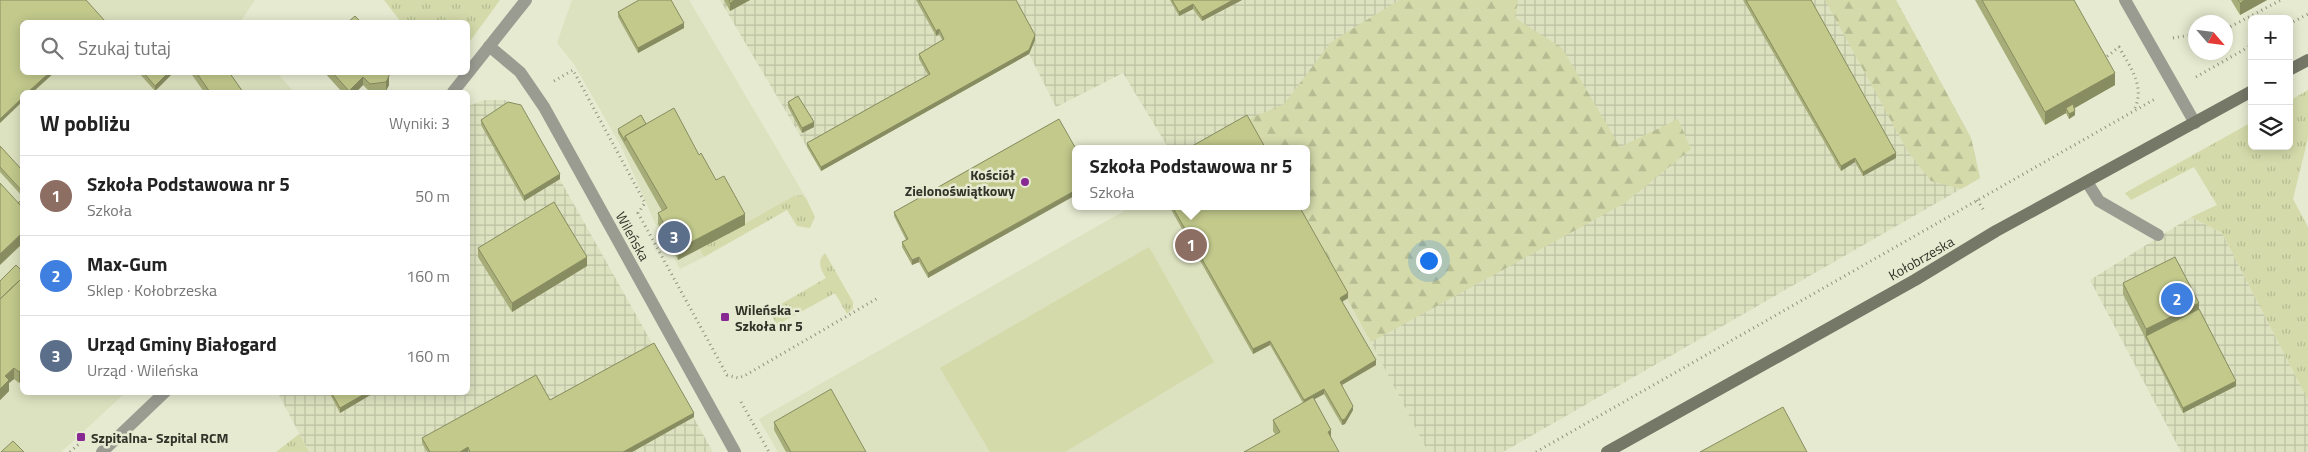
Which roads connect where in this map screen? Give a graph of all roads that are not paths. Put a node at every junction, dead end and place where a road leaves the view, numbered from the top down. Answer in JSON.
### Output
{"nodes":[{"id":1,"x":526,"y":0,"type":"edge"},
{"id":2,"x":2125,"y":0,"type":"edge"},
{"id":3,"x":489,"y":46,"type":"junction"},
{"id":4,"x":2308,"y":60,"type":"edge"},
{"id":5,"x":2293,"y":68,"type":"edge"},
{"id":6,"x":470,"y":70,"type":"edge"},
{"id":7,"x":466,"y":75,"type":"edge"},
{"id":8,"x":455,"y":90,"type":"edge"},
{"id":9,"x":2248,"y":94,"type":"edge"},
{"id":10,"x":2195,"y":123,"type":"junction"},
{"id":11,"x":2086,"y":182,"type":"junction"},
{"id":12,"x":2158,"y":235,"type":"dead end"},
{"id":13,"x":162,"y":395,"type":"edge"},
{"id":14,"x":102,"y":452,"type":"edge"},
{"id":15,"x":735,"y":452,"type":"edge"},
{"id":16,"x":1607,"y":452,"type":"edge"}],
"edges":[{"from":1,"to":3,"type":"street"},
{"from":2,"to":10,"type":"street"},
{"from":3,"to":6,"type":"street"},
{"from":3,"to":15,"type":"street","name":"Wileńska"},
{"from":4,"to":5,"type":"main road"},
{"from":7,"to":8,"type":"street"},
{"from":9,"to":10,"type":"main road","name":"Kołobrzeska"},
{"from":10,"to":11,"type":"main road","name":"Kołobrzeska"},
{"from":11,"to":12,"type":"street"},
{"from":11,"to":16,"type":"main road","name":"Kołobrzeska"},
{"from":13,"to":14,"type":"street"}]}
